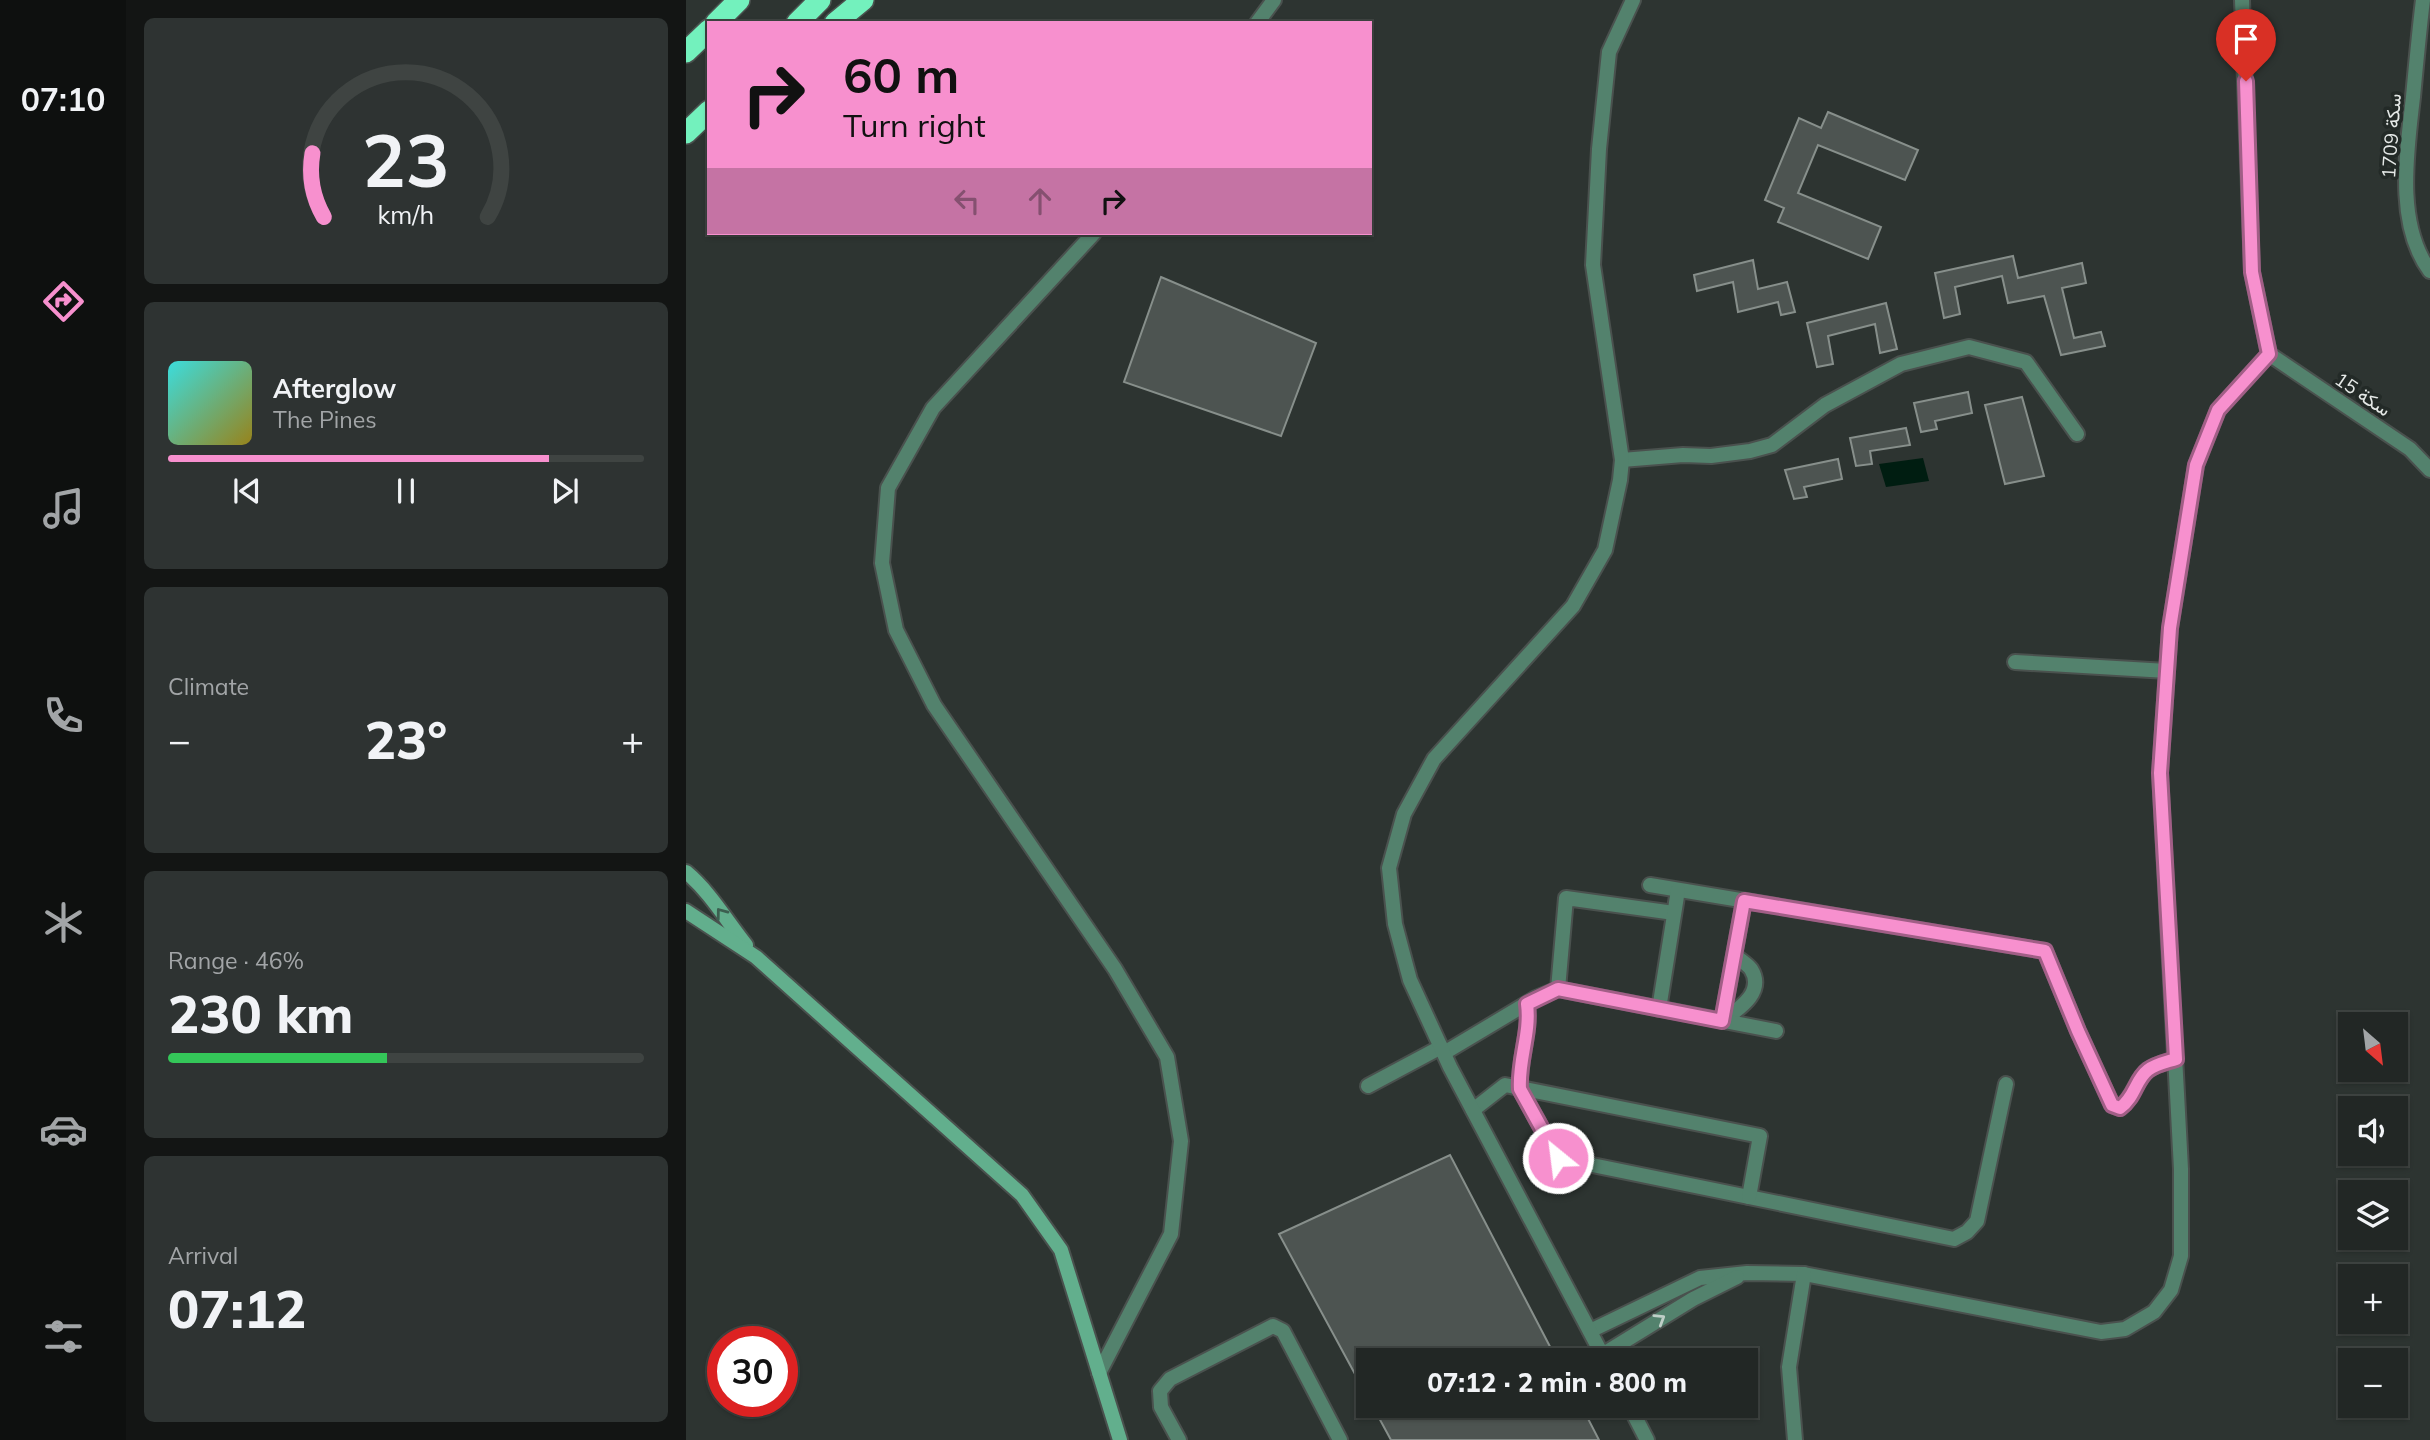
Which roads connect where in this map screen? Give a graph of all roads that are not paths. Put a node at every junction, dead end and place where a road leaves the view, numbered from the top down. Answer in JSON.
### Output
{"nodes":[{"id":1,"x":739,"y":0,"type":"edge"},
{"id":2,"x":820,"y":0,"type":"edge"},
{"id":3,"x":863,"y":0,"type":"edge"},
{"id":4,"x":1274,"y":0,"type":"edge"},
{"id":5,"x":1633,"y":0,"type":"edge"},
{"id":6,"x":2242,"y":0,"type":"edge"},
{"id":7,"x":2423,"y":0,"type":"edge"},
{"id":8,"x":718,"y":21,"type":"edge"},
{"id":9,"x":799,"y":21,"type":"edge"},
{"id":10,"x":837,"y":21,"type":"edge"},
{"id":11,"x":1258,"y":21,"type":"edge"},
{"id":12,"x":707,"y":32,"type":"edge"},
{"id":13,"x":686,"y":52,"type":"edge"},
{"id":14,"x":707,"y":113,"type":"edge"},
{"id":15,"x":707,"y":132,"type":"edge"},
{"id":16,"x":686,"y":133,"type":"edge"},
{"id":17,"x":686,"y":148,"type":"edge"},
{"id":18,"x":1092,"y":235,"type":"edge"},
{"id":19,"x":2430,"y":271,"type":"edge"},
{"id":20,"x":2269,"y":354,"type":"junction"},
{"id":21,"x":2077,"y":434,"type":"dead end"},
{"id":22,"x":1622,"y":460,"type":"junction"},
{"id":23,"x":2430,"y":470,"type":"edge"},
{"id":24,"x":2015,"y":662,"type":"dead end"},
{"id":25,"x":2167,"y":671,"type":"junction"},
{"id":26,"x":686,"y":872,"type":"edge"},
{"id":27,"x":1650,"y":886,"type":"dead end"},
{"id":28,"x":1678,"y":890,"type":"junction"},
{"id":29,"x":1744,"y":901,"type":"junction"},
{"id":30,"x":686,"y":911,"type":"edge"},
{"id":31,"x":1674,"y":913,"type":"junction"},
{"id":32,"x":1734,"y":955,"type":"junction"},
{"id":33,"x":756,"y":957,"type":"junction"},
{"id":34,"x":1558,"y":989,"type":"junction"},
{"id":35,"x":1527,"y":1004,"type":"junction"},
{"id":36,"x":1659,"y":1009,"type":"junction"},
{"id":37,"x":1722,"y":1021,"type":"junction"},
{"id":38,"x":1776,"y":1031,"type":"dead end"},
{"id":39,"x":1443,"y":1050,"type":"junction"},
{"id":40,"x":2176,"y":1059,"type":"junction"},
{"id":41,"x":2006,"y":1084,"type":"dead end"},
{"id":42,"x":1368,"y":1086,"type":"dead end"},
{"id":43,"x":1520,"y":1089,"type":"junction"},
{"id":44,"x":1473,"y":1110,"type":"junction"},
{"id":45,"x":1749,"y":1197,"type":"junction"},
{"id":46,"x":1747,"y":1273,"type":"junction"},
{"id":47,"x":1804,"y":1274,"type":"junction"},
{"id":48,"x":1590,"y":1331,"type":"junction"},
{"id":49,"x":1598,"y":1348,"type":"edge"},
{"id":50,"x":1617,"y":1348,"type":"edge"},
{"id":51,"x":1099,"y":1373,"type":"junction"},
{"id":52,"x":1636,"y":1418,"type":"edge"},
{"id":53,"x":1120,"y":1440,"type":"edge"},
{"id":54,"x":1179,"y":1440,"type":"edge"},
{"id":55,"x":1340,"y":1440,"type":"edge"},
{"id":56,"x":1647,"y":1440,"type":"edge"},
{"id":57,"x":1795,"y":1440,"type":"edge"}],
"edges":[{"from":1,"to":8,"type":"highway"},
{"from":2,"to":9,"type":"highway"},
{"from":3,"to":10,"type":"highway"},
{"from":4,"to":11,"type":"street"},
{"from":5,"to":22,"type":"street"},
{"from":6,"to":20,"type":"street"},
{"from":7,"to":19,"type":"street","name":"سكة 1709"},
{"from":12,"to":13,"type":"highway"},
{"from":14,"to":16,"type":"highway"},
{"from":15,"to":17,"type":"highway"},
{"from":18,"to":51,"type":"street"},
{"from":20,"to":23,"type":"street","name":"سكة 15"},
{"from":20,"to":25,"type":"street"},
{"from":21,"to":22,"type":"street"},
{"from":22,"to":39,"type":"street"},
{"from":24,"to":25,"type":"street"},
{"from":25,"to":40,"type":"street"},
{"from":33,"to":26,"type":"street","one_way":true},
{"from":27,"to":28,"type":"street"},
{"from":28,"to":29,"type":"street"},
{"from":28,"to":31,"type":"street"},
{"from":29,"to":32,"type":"street"},
{"from":29,"to":40,"type":"street"},
{"from":30,"to":33,"type":"street"},
{"from":31,"to":34,"type":"street"},
{"from":31,"to":36,"type":"street"},
{"from":32,"to":37,"type":"street"},
{"from":32,"to":37,"type":"street"},
{"from":33,"to":51,"type":"street"},
{"from":34,"to":35,"type":"street"},
{"from":34,"to":36,"type":"street"},
{"from":35,"to":39,"type":"street"},
{"from":35,"to":43,"type":"street"},
{"from":36,"to":37,"type":"street"},
{"from":37,"to":38,"type":"street"},
{"from":39,"to":42,"type":"street"},
{"from":39,"to":44,"type":"street"},
{"from":40,"to":47,"type":"street"},
{"from":41,"to":45,"type":"street"},
{"from":43,"to":44,"type":"street"},
{"from":43,"to":45,"type":"street"},
{"from":43,"to":45,"type":"street"},
{"from":44,"to":48,"type":"street"},
{"from":46,"to":47,"type":"street"},
{"from":46,"to":48,"type":"street"},
{"from":50,"to":46,"type":"street","one_way":true},
{"from":47,"to":57,"type":"street"},
{"from":48,"to":49,"type":"street"},
{"from":51,"to":53,"type":"street"},
{"from":52,"to":56,"type":"street"},
{"from":54,"to":55,"type":"street"}]}
